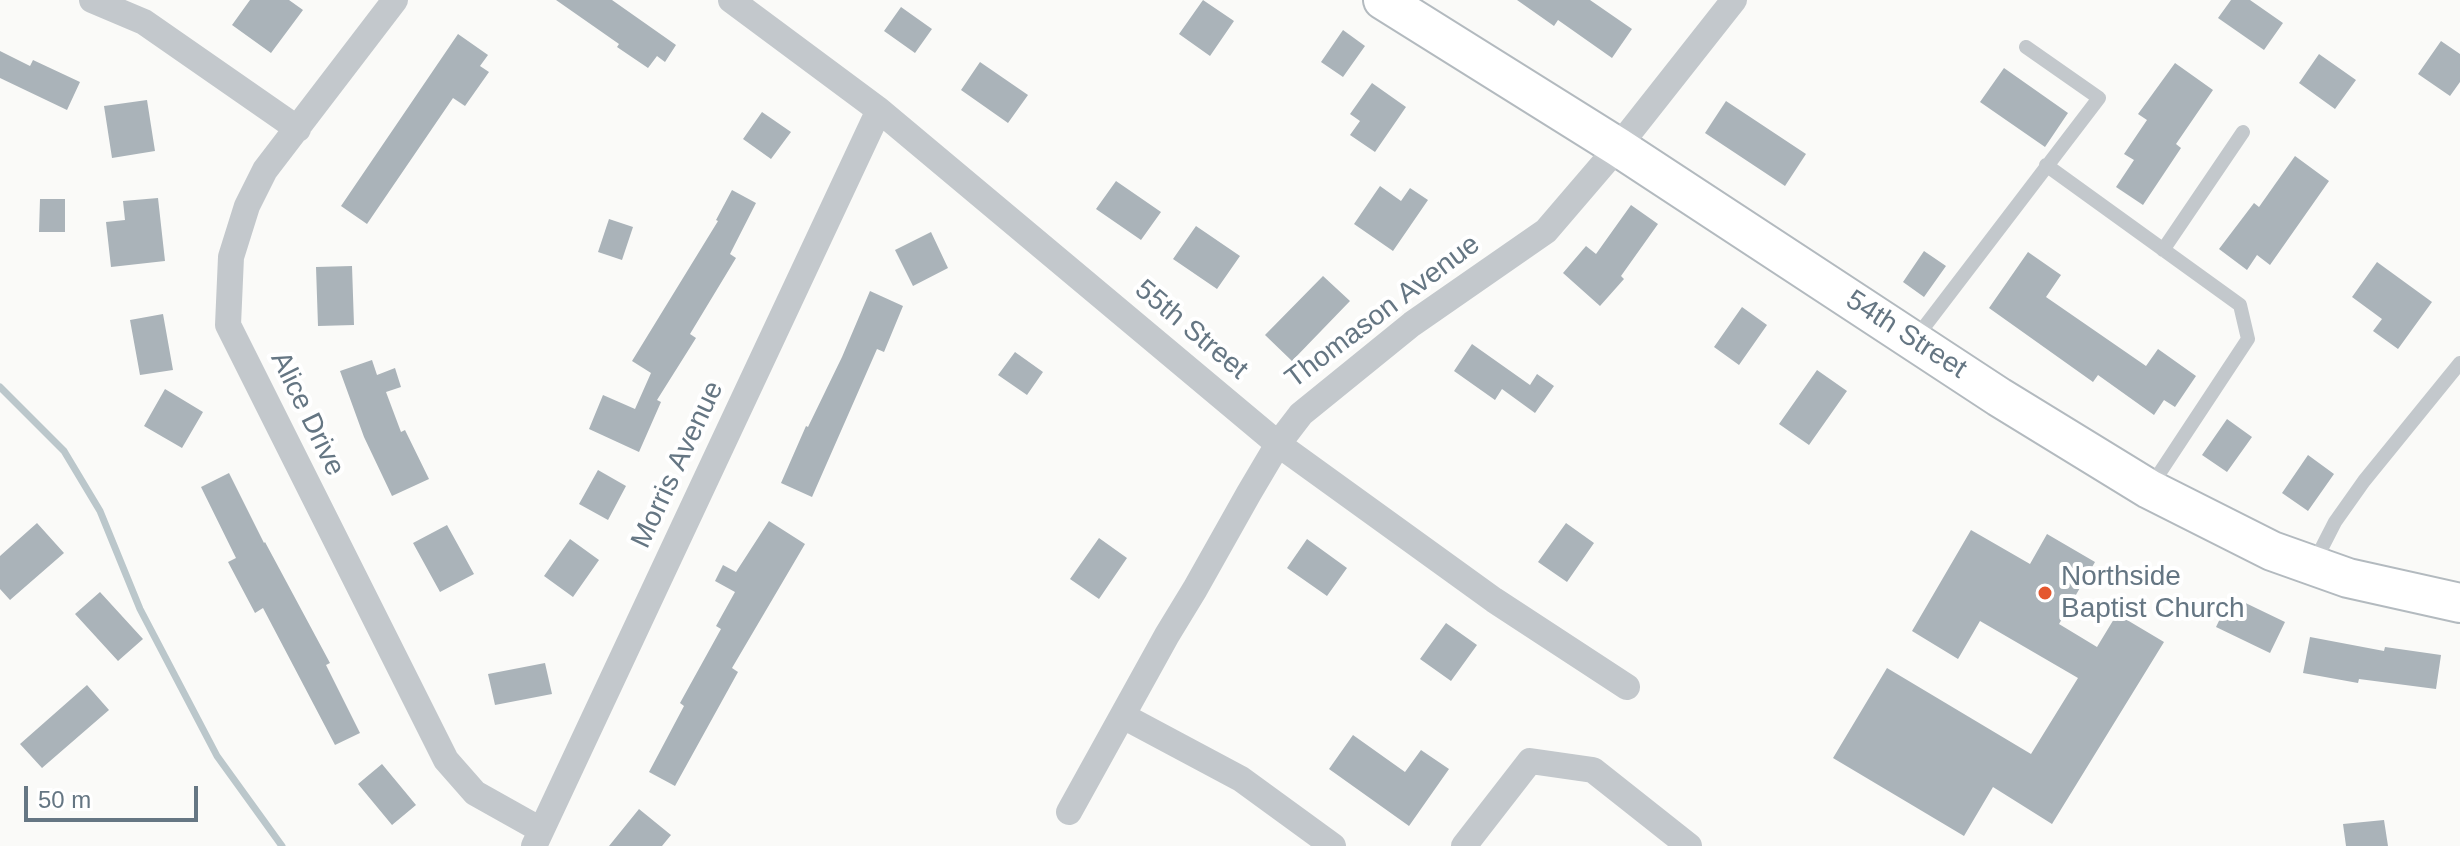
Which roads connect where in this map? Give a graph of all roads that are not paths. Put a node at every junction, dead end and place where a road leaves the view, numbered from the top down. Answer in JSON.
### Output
{"nodes":[{"id":1,"x":92,"y":0,"type":"edge"},
{"id":2,"x":395,"y":0,"type":"edge"},
{"id":3,"x":731,"y":0,"type":"edge"},
{"id":4,"x":1383,"y":0,"type":"edge"},
{"id":5,"x":1734,"y":0,"type":"edge"},
{"id":6,"x":2026,"y":47,"type":"dead end"},
{"id":7,"x":879,"y":110,"type":"junction"},
{"id":8,"x":298,"y":129,"type":"junction"},
{"id":9,"x":2243,"y":132,"type":"dead end"},
{"id":10,"x":1618,"y":147,"type":"junction"},
{"id":11,"x":2046,"y":165,"type":"junction"},
{"id":12,"x":2163,"y":250,"type":"junction"},
{"id":13,"x":1915,"y":340,"type":"junction"},
{"id":14,"x":2460,"y":363,"type":"edge"},
{"id":15,"x":1278,"y":444,"type":"junction"},
{"id":16,"x":2149,"y":489,"type":"junction"},
{"id":17,"x":2313,"y":566,"type":"junction"},
{"id":18,"x":2460,"y":603,"type":"edge"},
{"id":19,"x":1627,"y":687,"type":"dead end"},
{"id":20,"x":1123,"y":716,"type":"junction"},
{"id":21,"x":1069,"y":812,"type":"dead end"},
{"id":22,"x":538,"y":838,"type":"edge"},
{"id":23,"x":1333,"y":846,"type":"edge"},
{"id":24,"x":1464,"y":846,"type":"edge"},
{"id":25,"x":1689,"y":846,"type":"edge"}],
"edges":[{"from":1,"to":8,"type":"street"},
{"from":2,"to":8,"type":"street","name":"Alice Drive"},
{"from":3,"to":7,"type":"street","name":"55th Street"},
{"from":4,"to":10,"type":"main road","name":"54th Street"},
{"from":5,"to":10,"type":"street","name":"Thomason Avenue"},
{"from":6,"to":11,"type":"lane"},
{"from":7,"to":15,"type":"street","name":"55th Street"},
{"from":7,"to":22,"type":"street","name":"Morris Avenue"},
{"from":8,"to":22,"type":"street","name":"Alice Drive"},
{"from":9,"to":12,"type":"lane"},
{"from":10,"to":13,"type":"main road","name":"54th Street"},
{"from":10,"to":15,"type":"street","name":"Thomason Avenue"},
{"from":11,"to":12,"type":"lane"},
{"from":11,"to":13,"type":"lane"},
{"from":12,"to":16,"type":"lane"},
{"from":13,"to":16,"type":"main road","name":"54th Street"},
{"from":14,"to":17,"type":"lane"},
{"from":15,"to":19,"type":"street","name":"55th Street"},
{"from":15,"to":20,"type":"street","name":"Thomason Avenue"},
{"from":16,"to":17,"type":"main road","name":"54th Street"},
{"from":17,"to":18,"type":"main road","name":"54th Street"},
{"from":20,"to":21,"type":"street","name":"Thomason Avenue"},
{"from":20,"to":23,"type":"street"},
{"from":24,"to":25,"type":"street"}]}
